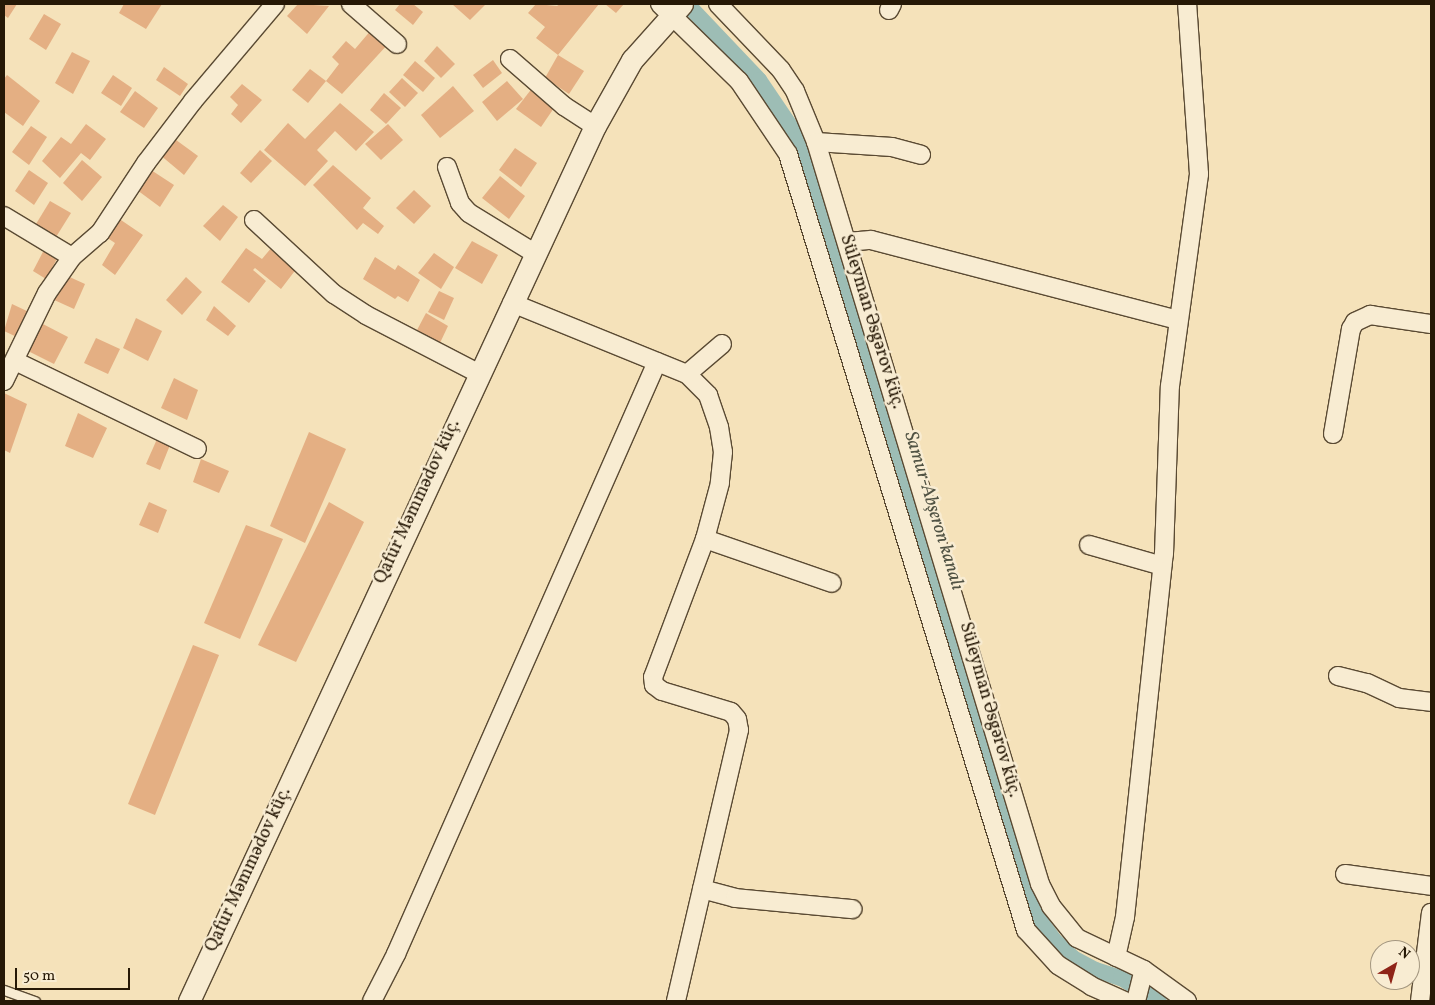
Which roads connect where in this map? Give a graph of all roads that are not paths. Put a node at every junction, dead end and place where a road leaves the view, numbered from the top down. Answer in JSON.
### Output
{"nodes":[{"id":1,"x":275,"y":4,"type":"edge"},
{"id":2,"x":351,"y":4,"type":"edge"},
{"id":3,"x":718,"y":4,"type":"edge"},
{"id":4,"x":1187,"y":4,"type":"edge"},
{"id":5,"x":671,"y":8,"type":"edge"},
{"id":6,"x":397,"y":44,"type":"dead end"},
{"id":7,"x":510,"y":59,"type":"dead end"},
{"id":8,"x":595,"y":126,"type":"junction"},
{"id":9,"x":816,"y":142,"type":"junction"},
{"id":10,"x":921,"y":155,"type":"dead end"},
{"id":11,"x":447,"y":167,"type":"dead end"},
{"id":12,"x":4,"y":216,"type":"edge"},
{"id":13,"x":254,"y":220,"type":"dead end"},
{"id":14,"x":847,"y":242,"type":"junction"},
{"id":15,"x":536,"y":254,"type":"junction"},
{"id":16,"x":72,"y":257,"type":"junction"},
{"id":17,"x":512,"y":303,"type":"junction"},
{"id":18,"x":1178,"y":320,"type":"junction"},
{"id":19,"x":1431,"y":324,"type":"edge"},
{"id":20,"x":722,"y":344,"type":"dead end"},
{"id":21,"x":15,"y":361,"type":"junction"},
{"id":22,"x":657,"y":362,"type":"junction"},
{"id":23,"x":478,"y":373,"type":"junction"},
{"id":24,"x":688,"y":374,"type":"junction"},
{"id":25,"x":4,"y":381,"type":"edge"},
{"id":26,"x":1333,"y":434,"type":"dead end"},
{"id":27,"x":197,"y":449,"type":"dead end"},
{"id":28,"x":705,"y":538,"type":"junction"},
{"id":29,"x":1089,"y":545,"type":"dead end"},
{"id":30,"x":1162,"y":566,"type":"junction"},
{"id":31,"x":832,"y":583,"type":"dead end"},
{"id":32,"x":1338,"y":676,"type":"dead end"},
{"id":33,"x":1431,"y":702,"type":"edge"},
{"id":34,"x":1345,"y":874,"type":"dead end"},
{"id":35,"x":1431,"y":886,"type":"edge"},
{"id":36,"x":702,"y":889,"type":"junction"},
{"id":37,"x":852,"y":909,"type":"dead end"},
{"id":38,"x":1431,"y":914,"type":"edge"},
{"id":39,"x":1116,"y":957,"type":"junction"},
{"id":40,"x":1144,"y":970,"type":"junction"},
{"id":41,"x":4,"y":990,"type":"edge"},
{"id":42,"x":35,"y":1001,"type":"edge"},
{"id":43,"x":189,"y":1001,"type":"edge"},
{"id":44,"x":372,"y":1001,"type":"edge"},
{"id":45,"x":676,"y":1001,"type":"edge"},
{"id":46,"x":1124,"y":1001,"type":"edge"},
{"id":47,"x":1136,"y":1001,"type":"edge"},
{"id":48,"x":1187,"y":1001,"type":"edge"},
{"id":49,"x":1420,"y":1001,"type":"edge"}],
"edges":[{"from":1,"to":16,"type":"street"},
{"from":2,"to":6,"type":"street"},
{"from":3,"to":9,"type":"street","name":"Süleyman Əsgərov küç."},
{"from":4,"to":18,"type":"street"},
{"from":5,"to":8,"type":"street","name":"Qafur Məmmədov küç."},
{"from":5,"to":46,"type":"street","name":"Süleyman Əsgərov küç."},
{"from":7,"to":8,"type":"street"},
{"from":8,"to":15,"type":"street","name":"Qafur Məmmədov küç."},
{"from":9,"to":10,"type":"street"},
{"from":9,"to":14,"type":"street","name":"Süleyman Əsgərov küç."},
{"from":11,"to":15,"type":"street"},
{"from":12,"to":16,"type":"street"},
{"from":13,"to":23,"type":"street"},
{"from":14,"to":18,"type":"street"},
{"from":14,"to":39,"type":"street","name":"Süleyman Əsgərov küç."},
{"from":15,"to":17,"type":"street","name":"Qafur Məmmədov küç."},
{"from":16,"to":21,"type":"street"},
{"from":17,"to":22,"type":"street"},
{"from":17,"to":23,"type":"street","name":"Qafur Məmmədov küç."},
{"from":18,"to":30,"type":"street"},
{"from":19,"to":26,"type":"street"},
{"from":20,"to":24,"type":"street"},
{"from":21,"to":25,"type":"street"},
{"from":21,"to":27,"type":"street"},
{"from":22,"to":24,"type":"street"},
{"from":22,"to":44,"type":"street"},
{"from":23,"to":43,"type":"street","name":"Qafur Məmmədov küç."},
{"from":24,"to":28,"type":"street"},
{"from":28,"to":31,"type":"street"},
{"from":28,"to":36,"type":"street"},
{"from":29,"to":30,"type":"street"},
{"from":30,"to":39,"type":"street"},
{"from":32,"to":33,"type":"street"},
{"from":34,"to":35,"type":"street"},
{"from":36,"to":37,"type":"street"},
{"from":36,"to":45,"type":"street"},
{"from":38,"to":49,"type":"street"},
{"from":39,"to":40,"type":"street","name":"Süleyman Əsgərov küç."},
{"from":40,"to":47,"type":"street"},
{"from":40,"to":48,"type":"street","name":"Süleyman Əsgərov küç."},
{"from":41,"to":42,"type":"lane"}]}
